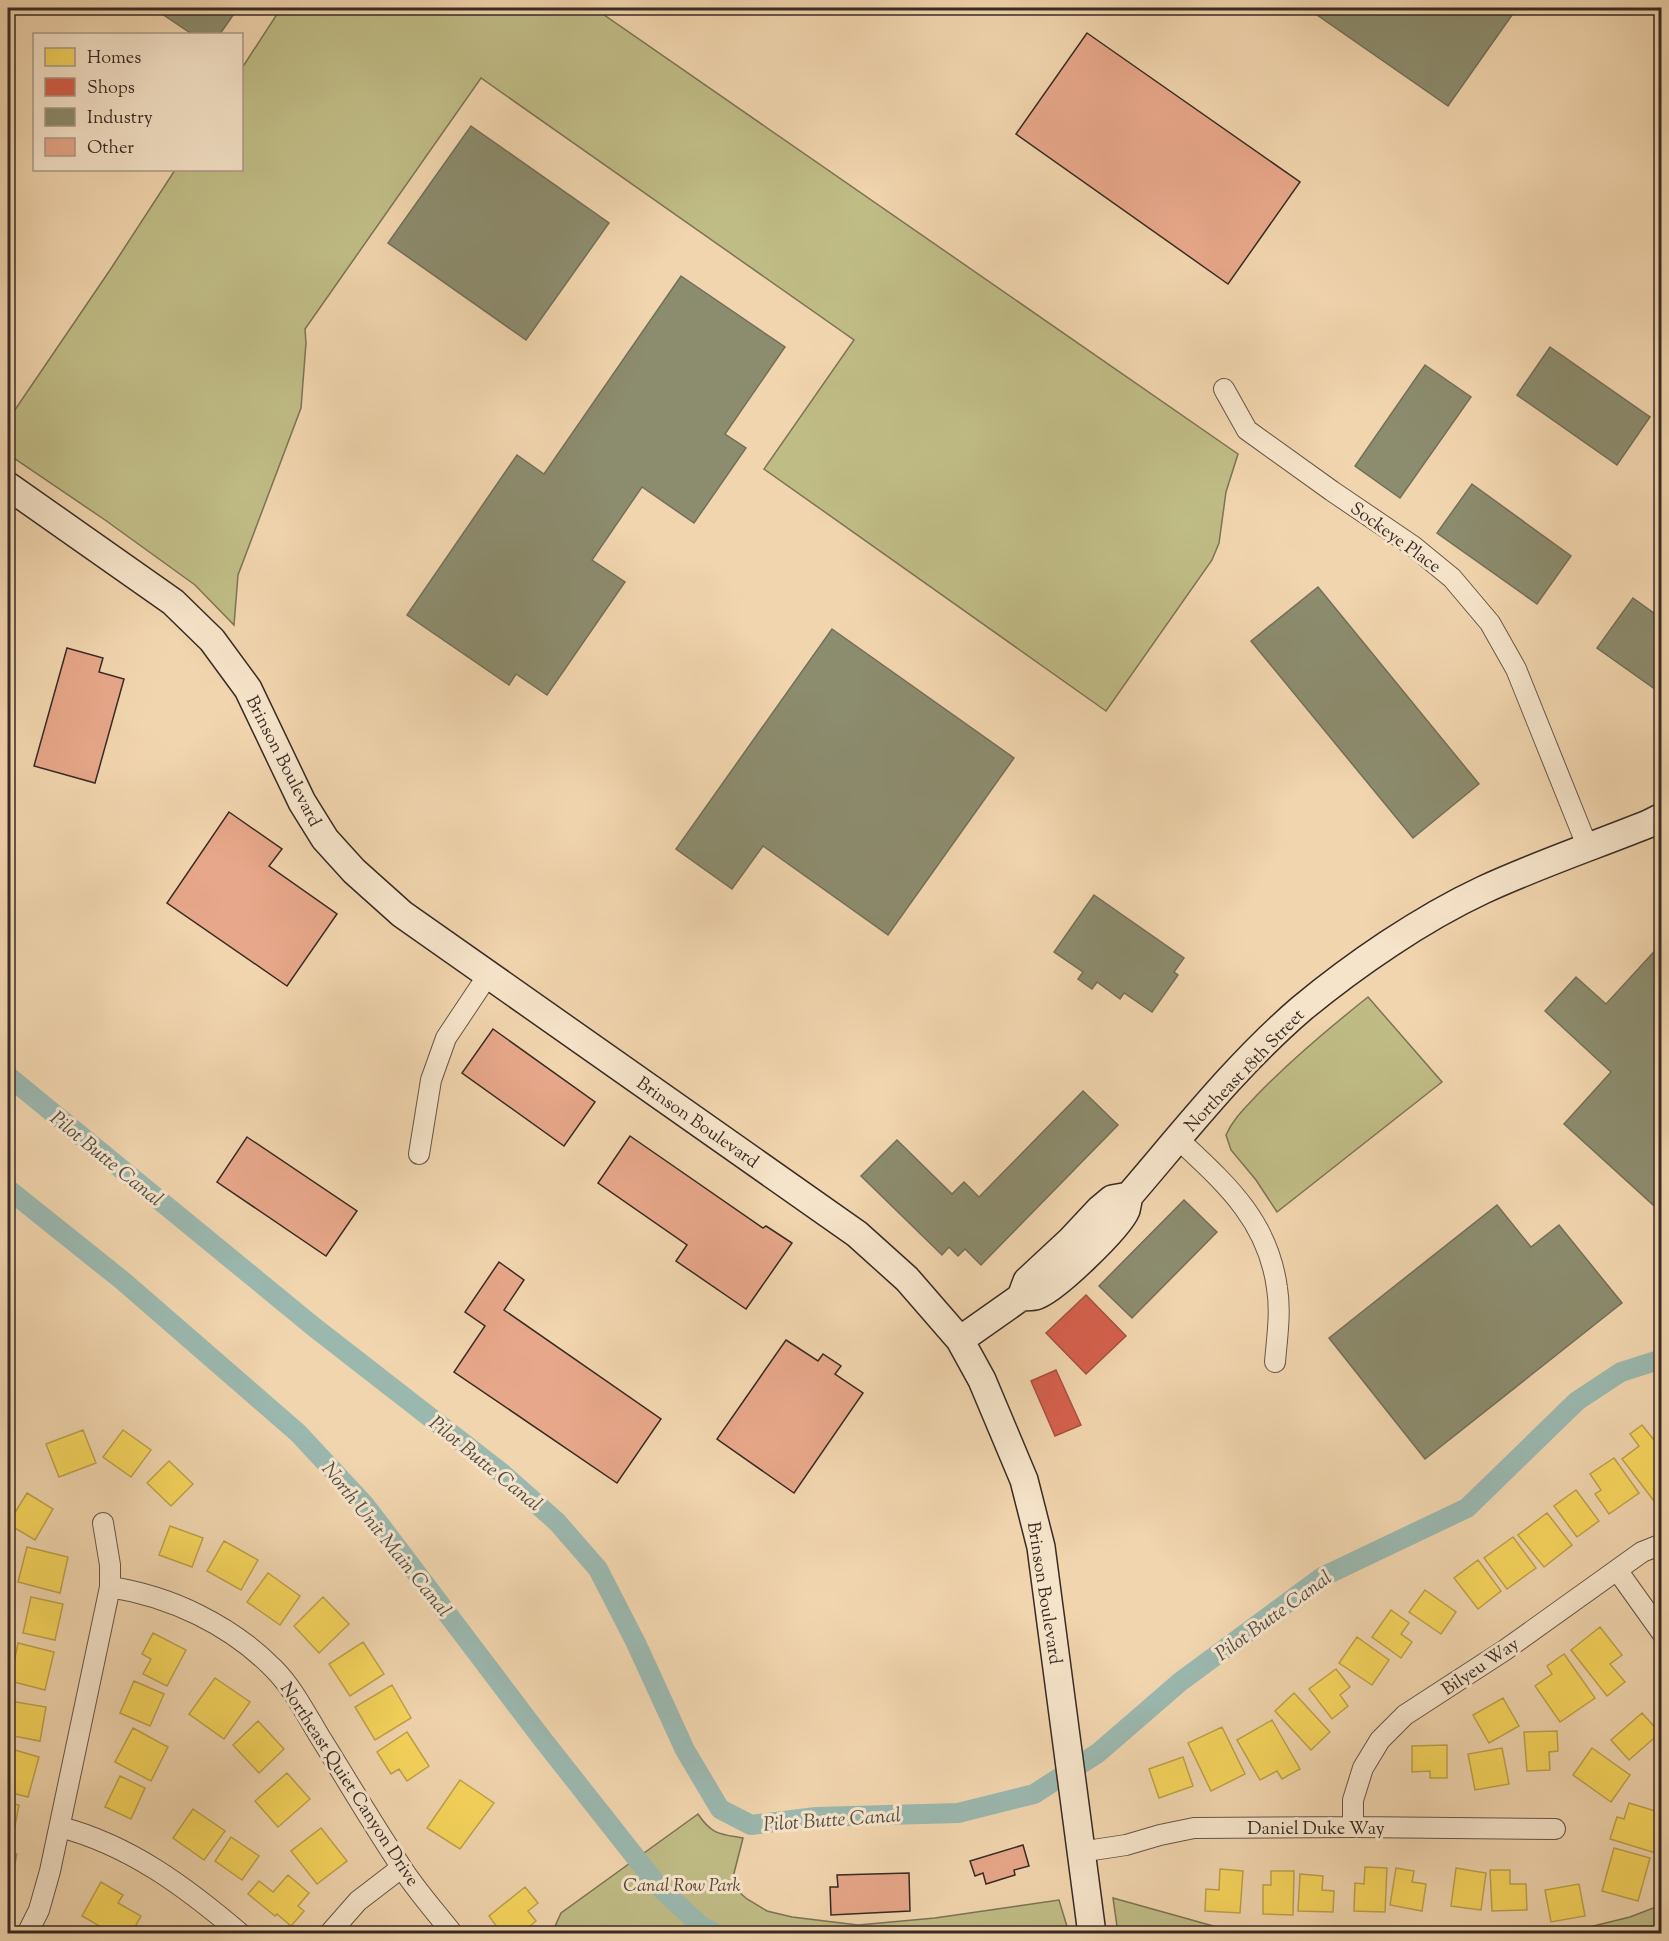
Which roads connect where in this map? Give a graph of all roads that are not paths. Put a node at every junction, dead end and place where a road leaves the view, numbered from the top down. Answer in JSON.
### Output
{"nodes":[{"id":1,"x":1224,"y":389,"type":"dead end"},
{"id":2,"x":8,"y":486,"type":"edge"},
{"id":3,"x":1662,"y":817,"type":"edge"},
{"id":4,"x":1588,"y":848,"type":"junction"},
{"id":5,"x":488,"y":975,"type":"junction"},
{"id":6,"x":1178,"y":1139,"type":"junction"},
{"id":7,"x":419,"y":1154,"type":"dead end"},
{"id":8,"x":960,"y":1340,"type":"junction"},
{"id":9,"x":1275,"y":1362,"type":"dead end"},
{"id":10,"x":103,"y":1523,"type":"dead end"},
{"id":11,"x":1662,"y":1544,"type":"edge"},
{"id":12,"x":1617,"y":1570,"type":"junction"},
{"id":13,"x":110,"y":1587,"type":"junction"},
{"id":14,"x":1662,"y":1633,"type":"edge"},
{"id":15,"x":60,"y":1827,"type":"junction"},
{"id":16,"x":1353,"y":1827,"type":"junction"},
{"id":17,"x":1555,"y":1829,"type":"dead end"},
{"id":18,"x":1080,"y":1852,"type":"junction"},
{"id":19,"x":401,"y":1868,"type":"junction"},
{"id":20,"x":1091,"y":1927,"type":"edge"},
{"id":21,"x":27,"y":1934,"type":"edge"},
{"id":22,"x":241,"y":1934,"type":"edge"},
{"id":23,"x":329,"y":1934,"type":"edge"},
{"id":24,"x":453,"y":1934,"type":"edge"}],
"edges":[{"from":1,"to":4,"type":"street","name":"Sockeye Place"},
{"from":2,"to":5,"type":"street","name":"Brinson Boulevard"},
{"from":3,"to":4,"type":"street","name":"Northeast 18th Street"},
{"from":4,"to":6,"type":"street","name":"Northeast 18th Street"},
{"from":5,"to":7,"type":"street"},
{"from":5,"to":8,"type":"street","name":"Brinson Boulevard"},
{"from":6,"to":8,"type":"street","name":"Northeast 18th Street"},
{"from":6,"to":9,"type":"street"},
{"from":8,"to":18,"type":"street","name":"Brinson Boulevard"},
{"from":10,"to":13,"type":"street"},
{"from":11,"to":12,"type":"street","name":"Bilyeu Way"},
{"from":12,"to":14,"type":"street"},
{"from":12,"to":16,"type":"street","name":"Bilyeu Way"},
{"from":13,"to":15,"type":"street"},
{"from":13,"to":19,"type":"street","name":"Northeast Quiet Canyon Drive"},
{"from":15,"to":21,"type":"street"},
{"from":15,"to":22,"type":"street"},
{"from":16,"to":17,"type":"street","name":"Daniel Duke Way"},
{"from":16,"to":18,"type":"street","name":"Daniel Duke Way"},
{"from":18,"to":20,"type":"street","name":"Brinson Boulevard"},
{"from":19,"to":23,"type":"street"},
{"from":19,"to":24,"type":"street","name":"Northeast Quiet Canyon Drive"}]}
